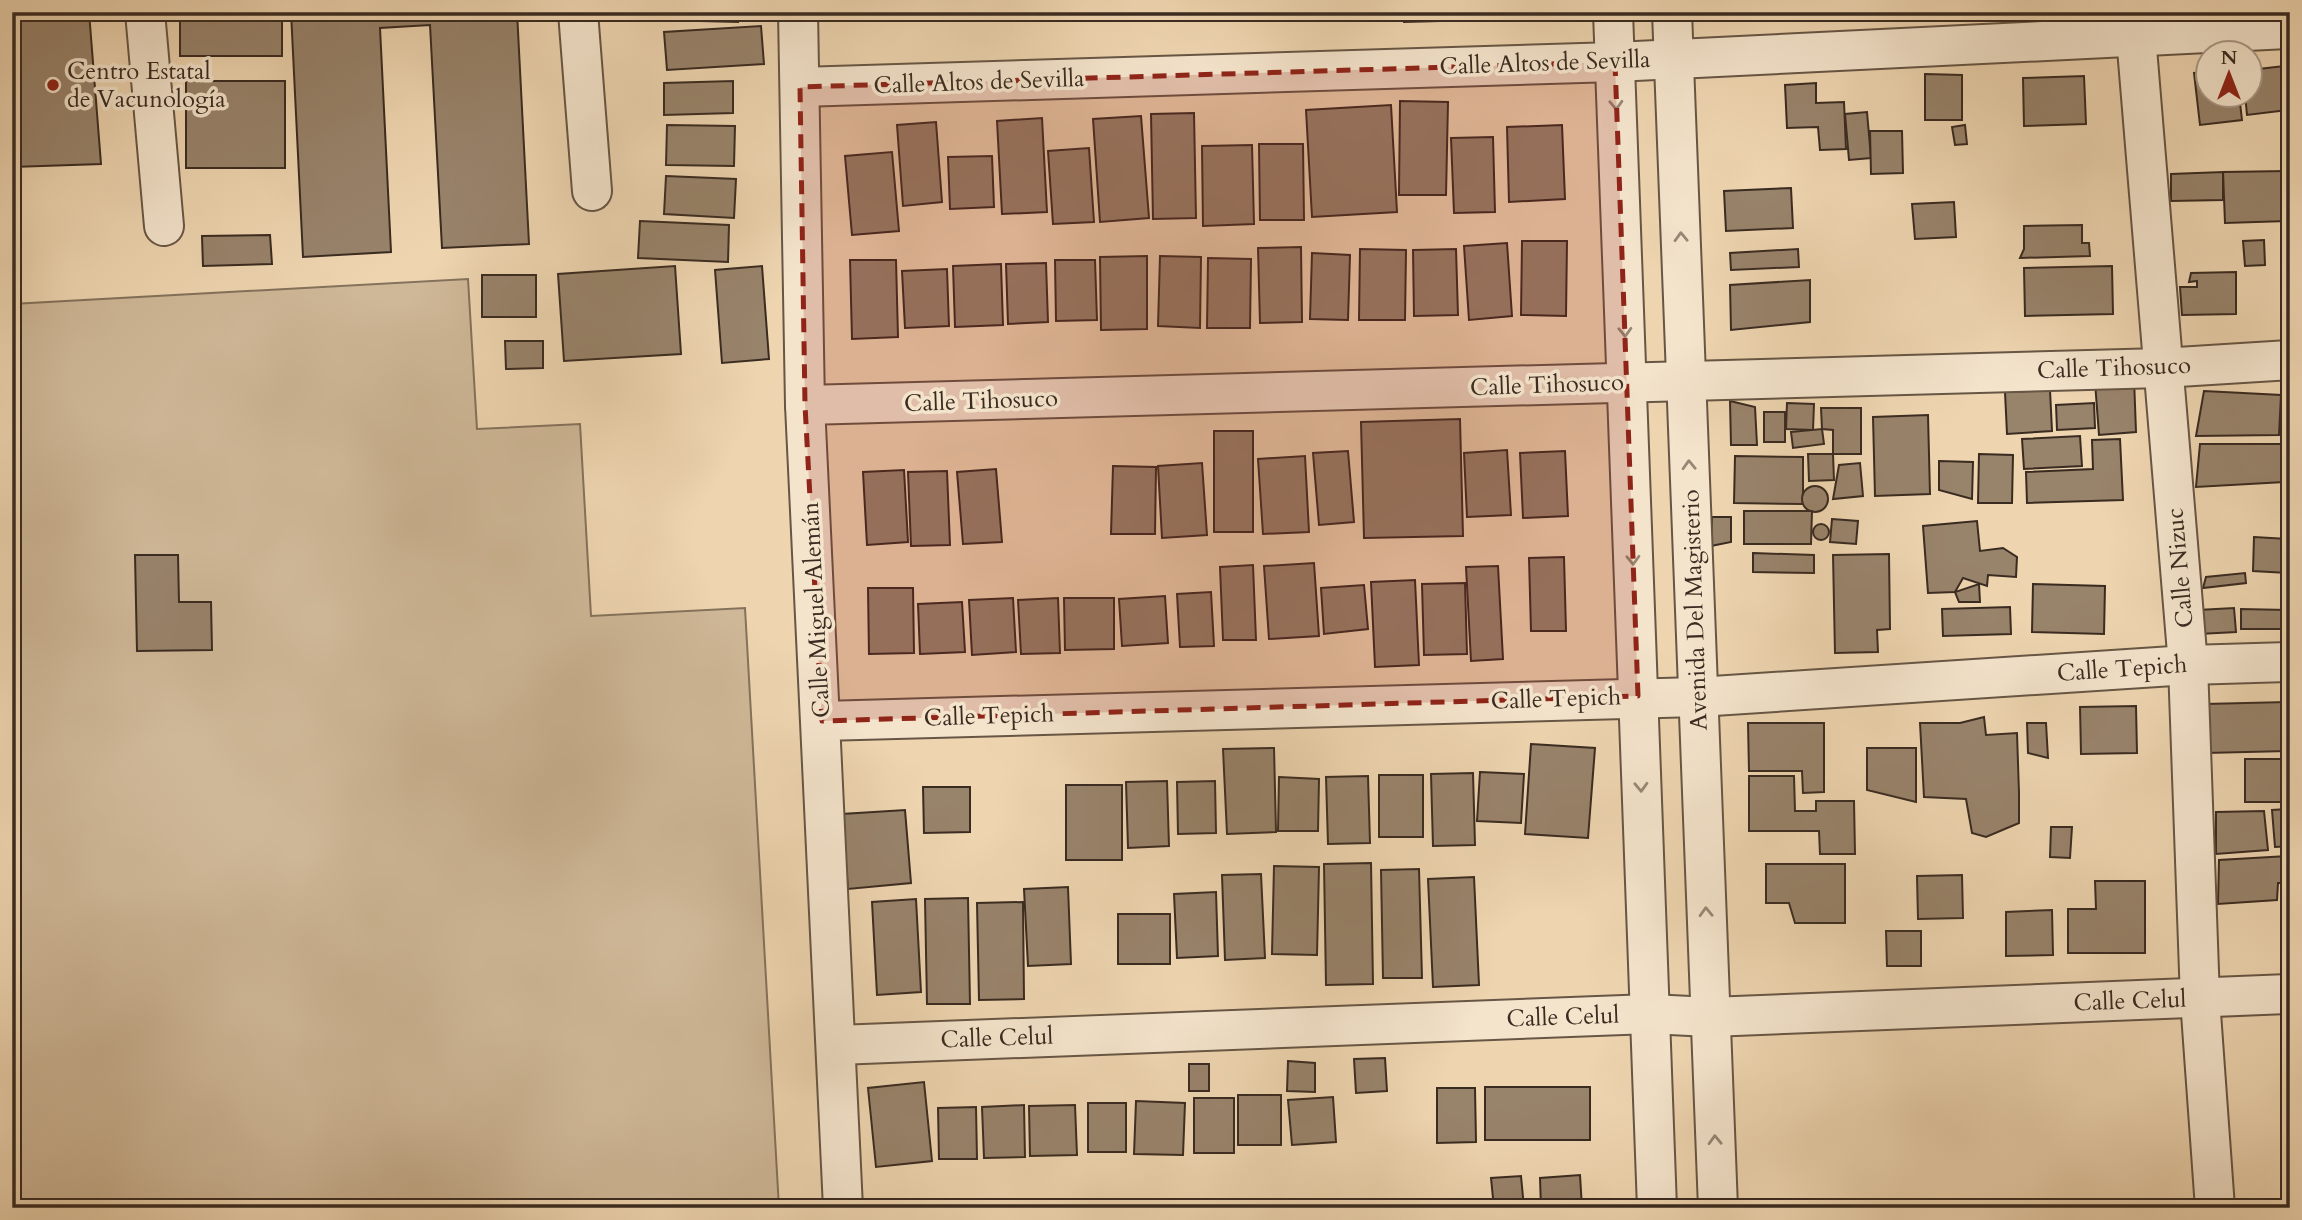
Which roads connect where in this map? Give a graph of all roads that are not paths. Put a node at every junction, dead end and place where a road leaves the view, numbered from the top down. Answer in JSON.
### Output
{"nodes":[{"id":1,"x":145,"y":12,"type":"edge"},
{"id":2,"x":578,"y":12,"type":"edge"},
{"id":3,"x":798,"y":12,"type":"edge"},
{"id":4,"x":1613,"y":12,"type":"edge"},
{"id":5,"x":1672,"y":12,"type":"edge"},
{"id":6,"x":2135,"y":24,"type":"edge"},
{"id":7,"x":2290,"y":29,"type":"edge"},
{"id":8,"x":1674,"y":58,"type":"junction"},
{"id":9,"x":1615,"y":62,"type":"junction"},
{"id":10,"x":800,"y":88,"type":"junction"},
{"id":11,"x":592,"y":191,"type":"dead end"},
{"id":12,"x":164,"y":226,"type":"dead end"},
{"id":13,"x":2290,"y":360,"type":"edge"},
{"id":14,"x":2162,"y":368,"type":"junction"},
{"id":15,"x":1686,"y":379,"type":"junction"},
{"id":16,"x":1626,"y":383,"type":"junction"},
{"id":17,"x":805,"y":405,"type":"junction"},
{"id":18,"x":2290,"y":662,"type":"edge"},
{"id":19,"x":2188,"y":665,"type":"junction"},
{"id":20,"x":1638,"y":696,"type":"junction"},
{"id":21,"x":1698,"y":697,"type":"junction"},
{"id":22,"x":822,"y":721,"type":"junction"},
{"id":23,"x":2290,"y":994,"type":"edge"},
{"id":24,"x":2200,"y":999,"type":"junction"},
{"id":25,"x":1650,"y":1014,"type":"junction"},
{"id":26,"x":1710,"y":1017,"type":"junction"},
{"id":27,"x":837,"y":1045,"type":"junction"},
{"id":28,"x":843,"y":1208,"type":"edge"},
{"id":29,"x":1657,"y":1208,"type":"edge"},
{"id":30,"x":1718,"y":1208,"type":"edge"},
{"id":31,"x":2214,"y":1208,"type":"edge"}],
"edges":[{"from":1,"to":12,"type":"street"},
{"from":2,"to":11,"type":"street"},
{"from":3,"to":10,"type":"street","name":"Calle Miguel Alemán"},
{"from":4,"to":9,"type":"street"},
{"from":5,"to":8,"type":"street","name":"Avenida Del Magisterio"},
{"from":6,"to":7,"type":"street","name":"Calle Altos de Sevilla"},
{"from":6,"to":8,"type":"street","name":"Calle Altos de Sevilla"},
{"from":6,"to":14,"type":"street","name":"Calle Nizuc"},
{"from":8,"to":9,"type":"street","name":"Calle Altos de Sevilla"},
{"from":15,"to":8,"type":"street","name":"Avenida Del Magisterio","one_way":true},
{"from":9,"to":10,"type":"street","name":"Calle Altos de Sevilla"},
{"from":9,"to":16,"type":"street","one_way":true},
{"from":10,"to":17,"type":"street","name":"Calle Miguel Alemán"},
{"from":13,"to":14,"type":"street","name":"Calle Tihosuco"},
{"from":14,"to":15,"type":"street","name":"Calle Tihosuco"},
{"from":14,"to":19,"type":"street","name":"Calle Nizuc"},
{"from":15,"to":16,"type":"street","name":"Calle Tihosuco"},
{"from":21,"to":15,"type":"street","name":"Avenida Del Magisterio","one_way":true},
{"from":16,"to":17,"type":"street","name":"Calle Tihosuco"},
{"from":16,"to":20,"type":"street","one_way":true},
{"from":17,"to":22,"type":"street","name":"Calle Miguel Alemán"},
{"from":18,"to":19,"type":"street","name":"Calle Tepich"},
{"from":19,"to":21,"type":"street","name":"Calle Tepich"},
{"from":19,"to":24,"type":"street","name":"Calle Nizuc"},
{"from":20,"to":21,"type":"street","name":"Calle Tepich"},
{"from":20,"to":22,"type":"street","name":"Calle Tepich"},
{"from":20,"to":25,"type":"street","one_way":true},
{"from":26,"to":21,"type":"street","name":"Avenida Del Magisterio","one_way":true},
{"from":22,"to":27,"type":"street","name":"Calle Miguel Alemán"},
{"from":23,"to":24,"type":"street","name":"Calle Celul"},
{"from":24,"to":26,"type":"street","name":"Calle Celul"},
{"from":24,"to":31,"type":"street","name":"Calle Nizuc"},
{"from":25,"to":26,"type":"street","name":"Calle Celul"},
{"from":25,"to":27,"type":"street","name":"Calle Celul"},
{"from":25,"to":29,"type":"street"},
{"from":30,"to":26,"type":"street","name":"Avenida Del Magisterio","one_way":true},
{"from":27,"to":28,"type":"street","name":"Calle Miguel Alemán"}]}
